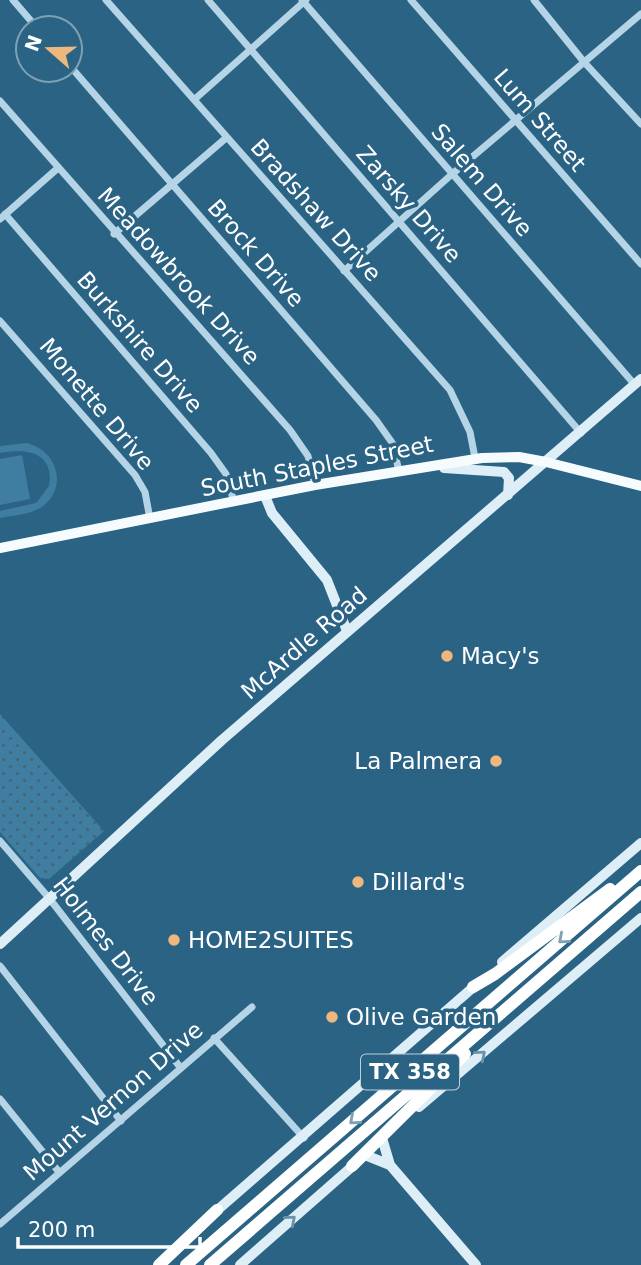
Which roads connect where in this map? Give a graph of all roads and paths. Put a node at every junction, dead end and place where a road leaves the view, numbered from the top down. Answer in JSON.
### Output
{"nodes":[{"id":1,"x":13,"y":0,"type":"edge"},
{"id":2,"x":106,"y":0,"type":"edge"},
{"id":3,"x":208,"y":0,"type":"edge"},
{"id":4,"x":411,"y":0,"type":"edge"},
{"id":5,"x":534,"y":0,"type":"edge"},
{"id":6,"x":304,"y":1,"type":"edge"},
{"id":7,"x":25,"y":14,"type":"edge"},
{"id":8,"x":641,"y":14,"type":"edge"},
{"id":9,"x":251,"y":49,"type":"junction"},
{"id":10,"x":584,"y":62,"type":"junction"},
{"id":11,"x":84,"y":83,"type":"edge"},
{"id":12,"x":195,"y":99,"type":"junction"},
{"id":13,"x":0,"y":102,"type":"edge"},
{"id":14,"x":516,"y":122,"type":"junction"},
{"id":15,"x":641,"y":124,"type":"edge"},
{"id":16,"x":226,"y":138,"type":"junction"},
{"id":17,"x":58,"y":168,"type":"junction"},
{"id":18,"x":452,"y":175,"type":"junction"},
{"id":19,"x":170,"y":184,"type":"junction"},
{"id":20,"x":2,"y":217,"type":"edge"},
{"id":21,"x":400,"y":222,"type":"junction"},
{"id":22,"x":114,"y":234,"type":"junction"},
{"id":23,"x":640,"y":260,"type":"edge"},
{"id":24,"x":344,"y":271,"type":"junction"},
{"id":25,"x":0,"y":321,"type":"edge"},
{"id":26,"x":638,"y":382,"type":"edge"},
{"id":27,"x":581,"y":433,"type":"junction"},
{"id":28,"x":475,"y":458,"type":"junction"},
{"id":29,"x":546,"y":462,"type":"junction"},
{"id":30,"x":427,"y":467,"type":"junction"},
{"id":31,"x":399,"y":472,"type":"junction"},
{"id":32,"x":315,"y":485,"type":"junction"},
{"id":33,"x":641,"y":486,"type":"edge"},
{"id":34,"x":508,"y":495,"type":"junction"},
{"id":35,"x":265,"y":496,"type":"junction"},
{"id":36,"x":234,"y":502,"type":"junction"},
{"id":37,"x":150,"y":519,"type":"junction"},
{"id":38,"x":0,"y":548,"type":"edge"},
{"id":39,"x":347,"y":631,"type":"junction"},
{"id":40,"x":0,"y":841,"type":"edge"},
{"id":41,"x":641,"y":843,"type":"edge"},
{"id":42,"x":637,"y":875,"type":"edge"},
{"id":43,"x":641,"y":892,"type":"edge"},
{"id":44,"x":48,"y":898,"type":"junction"},
{"id":45,"x":641,"y":918,"type":"edge"},
{"id":46,"x":0,"y":944,"type":"edge"},
{"id":47,"x":0,"y":966,"type":"edge"},
{"id":48,"x":473,"y":987,"type":"junction"},
{"id":49,"x":517,"y":998,"type":"junction"},
{"id":50,"x":252,"y":1007,"type":"dead end"},
{"id":51,"x":214,"y":1038,"type":"junction"},
{"id":52,"x":180,"y":1067,"type":"junction"},
{"id":53,"x":0,"y":1099,"type":"edge"},
{"id":54,"x":9,"y":1110,"type":"junction"},
{"id":55,"x":0,"y":1117,"type":"edge"},
{"id":56,"x":121,"y":1121,"type":"junction"},
{"id":57,"x":304,"y":1138,"type":"junction"},
{"id":58,"x":382,"y":1138,"type":"junction"},
{"id":59,"x":365,"y":1154,"type":"junction"},
{"id":60,"x":390,"y":1165,"type":"junction"},
{"id":61,"x":352,"y":1166,"type":"junction"},
{"id":62,"x":60,"y":1172,"type":"junction"},
{"id":63,"x":217,"y":1210,"type":"junction"},
{"id":64,"x":0,"y":1224,"type":"edge"},
{"id":65,"x":152,"y":1265,"type":"edge"},
{"id":66,"x":159,"y":1265,"type":"edge"},
{"id":67,"x":186,"y":1265,"type":"edge"},
{"id":68,"x":211,"y":1265,"type":"edge"},
{"id":69,"x":240,"y":1265,"type":"edge"},
{"id":70,"x":476,"y":1265,"type":"edge"}],
"edges":[{"from":1,"to":7,"type":"street"},
{"from":2,"to":12,"type":"street","name":"Bradshaw Drive"},
{"from":3,"to":9,"type":"street","name":"Zarsky Drive"},
{"from":4,"to":14,"type":"street","name":"Lum Street"},
{"from":5,"to":10,"type":"street"},
{"from":6,"to":9,"type":"street"},
{"from":6,"to":18,"type":"street","name":"Salem Drive"},
{"from":8,"to":10,"type":"street"},
{"from":9,"to":12,"type":"street"},
{"from":9,"to":21,"type":"street","name":"Zarsky Drive"},
{"from":10,"to":14,"type":"street"},
{"from":10,"to":15,"type":"street"},
{"from":11,"to":19,"type":"street","name":"Brock Drive"},
{"from":12,"to":16,"type":"street","name":"Bradshaw Drive"},
{"from":13,"to":17,"type":"street","name":"Meadowbrook Drive"},
{"from":14,"to":18,"type":"street"},
{"from":14,"to":23,"type":"street","name":"Lum Street"},
{"from":16,"to":19,"type":"street"},
{"from":16,"to":24,"type":"street","name":"Bradshaw Drive"},
{"from":17,"to":20,"type":"street"},
{"from":17,"to":22,"type":"street","name":"Meadowbrook Drive"},
{"from":18,"to":21,"type":"street"},
{"from":18,"to":26,"type":"street","name":"Salem Drive"},
{"from":19,"to":22,"type":"street"},
{"from":19,"to":31,"type":"street","name":"Brock Drive"},
{"from":20,"to":36,"type":"street","name":"Burkshire Drive"},
{"from":21,"to":24,"type":"street"},
{"from":21,"to":27,"type":"street","name":"Zarsky Drive"},
{"from":22,"to":32,"type":"street","name":"Meadowbrook Drive"},
{"from":24,"to":28,"type":"street","name":"Bradshaw Drive"},
{"from":25,"to":37,"type":"street","name":"Monette Drive"},
{"from":26,"to":27,"type":"main road","name":"McArdle Road"},
{"from":27,"to":29,"type":"main road","name":"McArdle Road"},
{"from":28,"to":29,"type":"main road","name":"South Staples Street"},
{"from":28,"to":30,"type":"main road","name":"South Staples Street"},
{"from":29,"to":33,"type":"main road","name":"South Staples Street"},
{"from":29,"to":34,"type":"main road","name":"McArdle Road"},
{"from":30,"to":31,"type":"main road","name":"South Staples Street"},
{"from":30,"to":34,"type":"main road"},
{"from":31,"to":32,"type":"main road","name":"South Staples Street"},
{"from":32,"to":35,"type":"main road","name":"South Staples Street"},
{"from":34,"to":39,"type":"main road","name":"McArdle Road"},
{"from":35,"to":36,"type":"main road","name":"South Staples Street"},
{"from":35,"to":39,"type":"main road"},
{"from":36,"to":37,"type":"main road","name":"South Staples Street"},
{"from":37,"to":38,"type":"main road","name":"South Staples Street"},
{"from":39,"to":44,"type":"main road","name":"McArdle Road"},
{"from":40,"to":44,"type":"street","name":"Holmes Drive"},
{"from":41,"to":48,"type":"main road"},
{"from":42,"to":48,"type":"highway"},
{"from":42,"to":67,"type":"highway","number":"TX 358","one_way":true},
{"from":43,"to":49,"type":"highway","number":"TX 358"},
{"from":44,"to":46,"type":"main road","name":"McArdle Road"},
{"from":44,"to":52,"type":"street","name":"Holmes Drive"},
{"from":58,"to":45,"type":"main road","one_way":true},
{"from":47,"to":56,"type":"street"},
{"from":48,"to":57,"type":"main road"},
{"from":49,"to":61,"type":"highway"},
{"from":49,"to":68,"type":"highway","number":"TX 358"},
{"from":50,"to":51,"type":"street","name":"Mount Vernon Drive"},
{"from":51,"to":52,"type":"street","name":"Mount Vernon Drive"},
{"from":51,"to":57,"type":"street"},
{"from":52,"to":56,"type":"street","name":"Mount Vernon Drive"},
{"from":53,"to":54,"type":"street"},
{"from":54,"to":55,"type":"street"},
{"from":54,"to":62,"type":"street"},
{"from":56,"to":62,"type":"street","name":"Mount Vernon Drive"},
{"from":57,"to":63,"type":"main road"},
{"from":58,"to":59,"type":"main road"},
{"from":58,"to":60,"type":"main road"},
{"from":59,"to":60,"type":"main road"},
{"from":59,"to":61,"type":"main road"},
{"from":60,"to":70,"type":"main road"},
{"from":69,"to":61,"type":"main road","one_way":true},
{"from":62,"to":64,"type":"street","name":"Mount Vernon Drive"},
{"from":63,"to":65,"type":"main road"},
{"from":63,"to":66,"type":"highway"}]}
